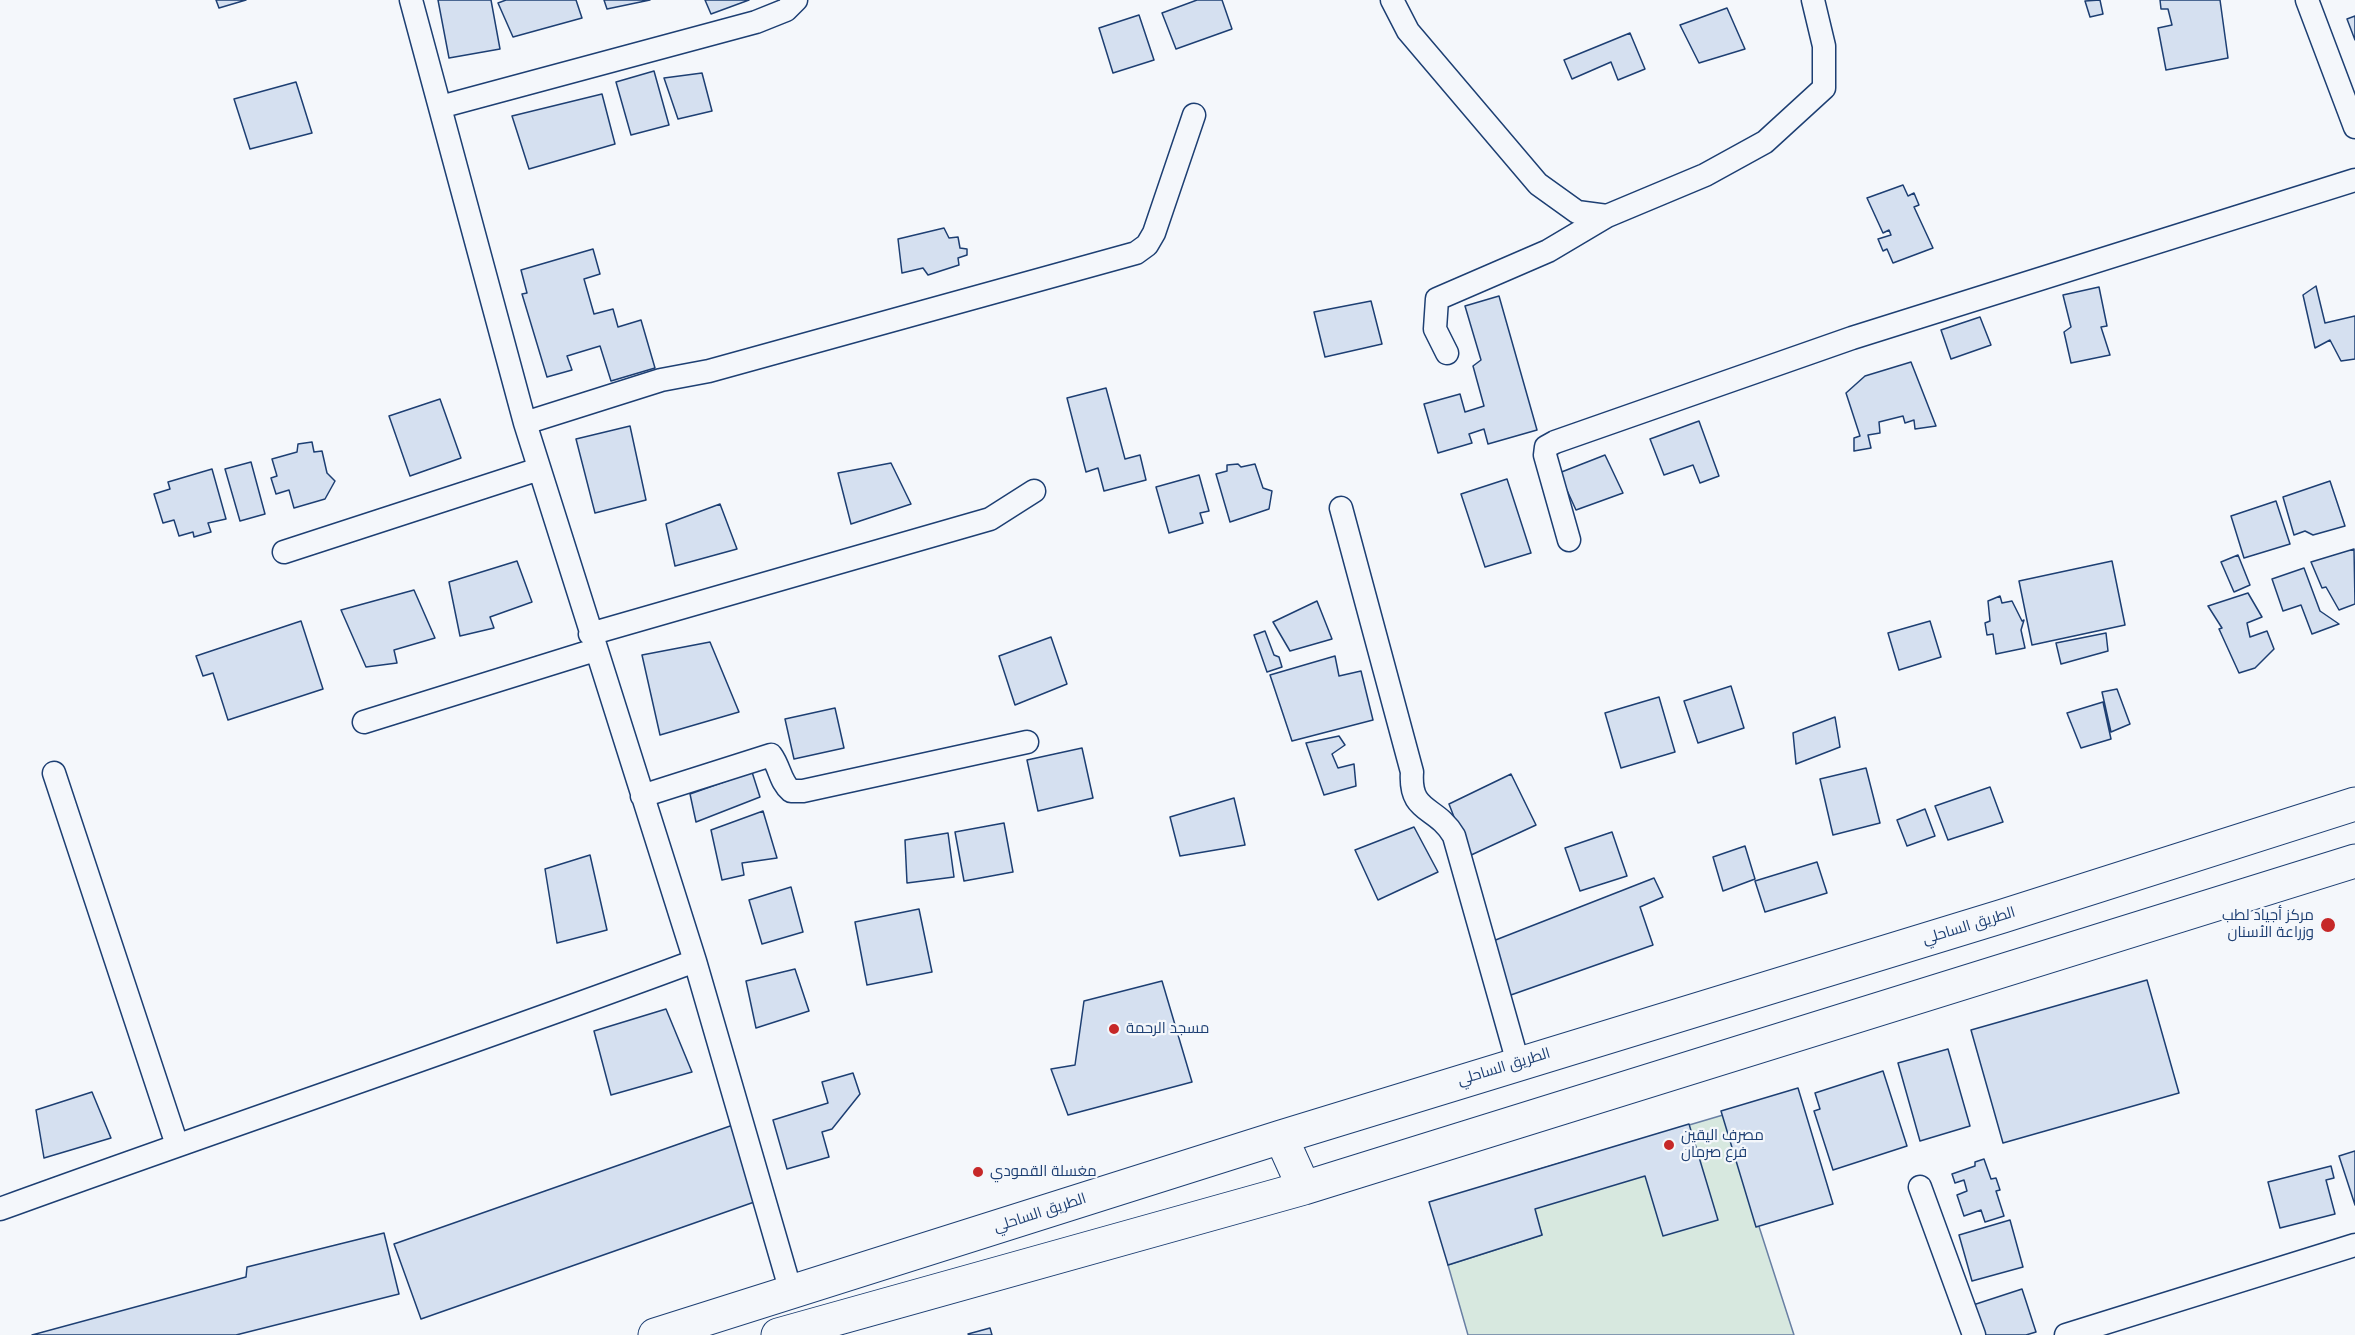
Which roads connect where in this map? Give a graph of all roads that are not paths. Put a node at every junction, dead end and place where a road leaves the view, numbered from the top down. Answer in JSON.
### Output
{"nodes":[{"id":1,"x":411,"y":0,"type":"edge"},
{"id":2,"x":796,"y":0,"type":"edge"},
{"id":3,"x":1392,"y":0,"type":"edge"},
{"id":4,"x":1813,"y":0,"type":"edge"},
{"id":5,"x":2307,"y":0,"type":"edge"},
{"id":6,"x":440,"y":107,"type":"junction"},
{"id":7,"x":1194,"y":116,"type":"dead end"},
{"id":8,"x":2355,"y":125,"type":"edge"},
{"id":9,"x":2355,"y":180,"type":"edge"},
{"id":10,"x":1607,"y":216,"type":"junction"},
{"id":11,"x":1447,"y":353,"type":"dead end"},
{"id":12,"x":525,"y":423,"type":"junction"},
{"id":13,"x":539,"y":469,"type":"junction"},
{"id":14,"x":1034,"y":491,"type":"dead end"},
{"id":15,"x":1341,"y":507,"type":"dead end"},
{"id":16,"x":1569,"y":540,"type":"dead end"},
{"id":17,"x":284,"y":552,"type":"dead end"},
{"id":18,"x":593,"y":642,"type":"junction"},
{"id":19,"x":364,"y":722,"type":"dead end"},
{"id":20,"x":1027,"y":742,"type":"dead end"},
{"id":21,"x":54,"y":773,"type":"dead end"},
{"id":22,"x":642,"y":796,"type":"junction"},
{"id":23,"x":2355,"y":804,"type":"edge"},
{"id":24,"x":2355,"y":861,"type":"edge"},
{"id":25,"x":695,"y":961,"type":"junction"},
{"id":26,"x":1518,"y":1063,"type":"junction"},
{"id":27,"x":1281,"y":1137,"type":"junction"},
{"id":28,"x":177,"y":1145,"type":"junction"},
{"id":29,"x":1920,"y":1187,"type":"dead end"},
{"id":30,"x":1304,"y":1188,"type":"junction"},
{"id":31,"x":0,"y":1209,"type":"edge"},
{"id":32,"x":2355,"y":1245,"type":"edge"},
{"id":33,"x":791,"y":1292,"type":"junction"},
{"id":34,"x":825,"y":1328,"type":"edge"},
{"id":35,"x":655,"y":1335,"type":"edge"},
{"id":36,"x":778,"y":1335,"type":"edge"},
{"id":37,"x":1974,"y":1335,"type":"edge"},
{"id":38,"x":2066,"y":1335,"type":"edge"}],
"edges":[{"from":1,"to":6,"type":"street"},
{"from":2,"to":6,"type":"street"},
{"from":3,"to":10,"type":"street"},
{"from":4,"to":10,"type":"street"},
{"from":5,"to":8,"type":"street"},
{"from":6,"to":12,"type":"street"},
{"from":7,"to":12,"type":"street"},
{"from":9,"to":16,"type":"street"},
{"from":10,"to":11,"type":"street"},
{"from":12,"to":13,"type":"street"},
{"from":13,"to":17,"type":"street"},
{"from":13,"to":18,"type":"street"},
{"from":14,"to":18,"type":"street"},
{"from":15,"to":26,"type":"street"},
{"from":18,"to":19,"type":"street"},
{"from":18,"to":22,"type":"street"},
{"from":20,"to":22,"type":"street"},
{"from":21,"to":28,"type":"street"},
{"from":22,"to":25,"type":"street"},
{"from":23,"to":26,"type":"highway","name":"الطريق الساحلي"},
{"from":24,"to":30,"type":"highway"},
{"from":25,"to":28,"type":"street"},
{"from":25,"to":33,"type":"street"},
{"from":26,"to":27,"type":"highway","name":"الطريق الساحلي"},
{"from":27,"to":30,"type":"highway"},
{"from":27,"to":33,"type":"highway","name":"الطريق الساحلي"},
{"from":28,"to":31,"type":"street"},
{"from":29,"to":37,"type":"street"},
{"from":30,"to":34,"type":"highway"},
{"from":32,"to":38,"type":"street"},
{"from":33,"to":35,"type":"highway","name":"الطريق الساحلي"},
{"from":34,"to":36,"type":"highway"}]}
